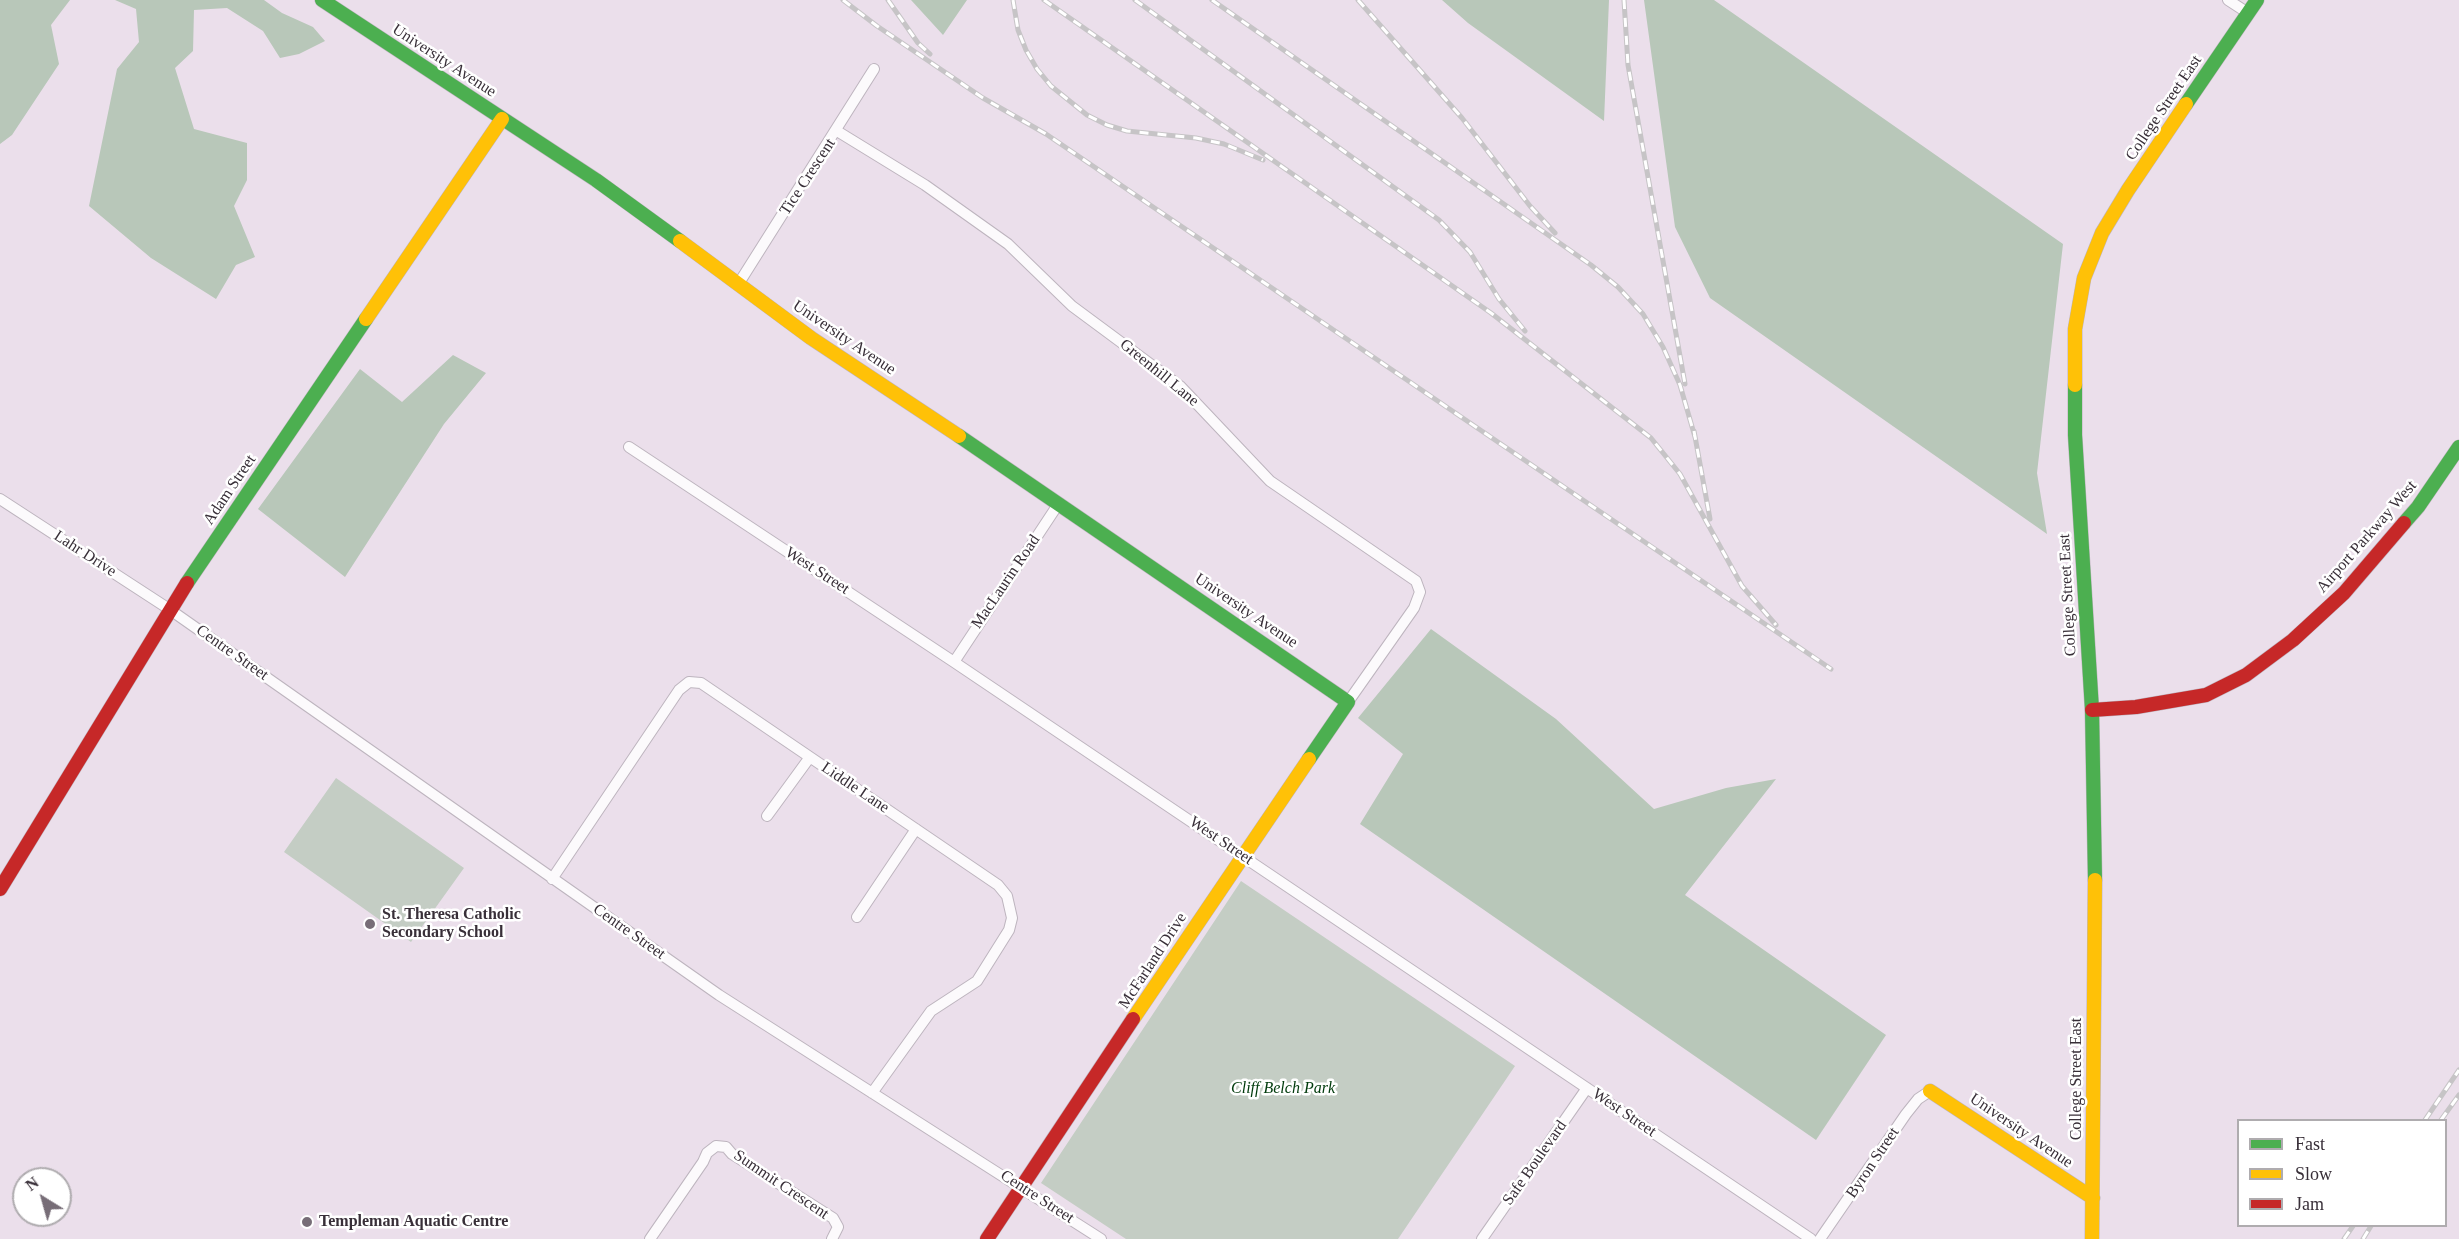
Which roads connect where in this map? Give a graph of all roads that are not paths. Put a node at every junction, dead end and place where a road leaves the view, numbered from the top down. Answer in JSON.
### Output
{"nodes":[{"id":1,"x":322,"y":0,"type":"edge"},
{"id":2,"x":2228,"y":0,"type":"edge"},
{"id":3,"x":2257,"y":0,"type":"edge"},
{"id":4,"x":2248,"y":13,"type":"junction"},
{"id":5,"x":874,"y":69,"type":"dead end"},
{"id":6,"x":502,"y":118,"type":"junction"},
{"id":7,"x":837,"y":131,"type":"junction"},
{"id":8,"x":739,"y":283,"type":"junction"},
{"id":9,"x":629,"y":447,"type":"dead end"},
{"id":10,"x":2459,"y":447,"type":"edge"},
{"id":11,"x":0,"y":499,"type":"edge"},
{"id":12,"x":1059,"y":503,"type":"junction"},
{"id":13,"x":169,"y":609,"type":"junction"},
{"id":14,"x":954,"y":662,"type":"junction"},
{"id":15,"x":1348,"y":702,"type":"junction"},
{"id":16,"x":2092,"y":710,"type":"junction"},
{"id":17,"x":810,"y":757,"type":"junction"},
{"id":18,"x":767,"y":816,"type":"dead end"},
{"id":19,"x":916,"y":829,"type":"junction"},
{"id":20,"x":1242,"y":855,"type":"junction"},
{"id":21,"x":552,"y":879,"type":"junction"},
{"id":22,"x":0,"y":889,"type":"edge"},
{"id":23,"x":857,"y":917,"type":"dead end"},
{"id":24,"x":1587,"y":1088,"type":"junction"},
{"id":25,"x":1930,"y":1091,"type":"joint"},
{"id":26,"x":872,"y":1093,"type":"junction"},
{"id":27,"x":1020,"y":1186,"type":"junction"},
{"id":28,"x":2093,"y":1198,"type":"junction"},
{"id":29,"x":650,"y":1239,"type":"edge"},
{"id":30,"x":832,"y":1239,"type":"edge"},
{"id":31,"x":987,"y":1239,"type":"edge"},
{"id":32,"x":1101,"y":1239,"type":"edge"},
{"id":33,"x":1482,"y":1239,"type":"edge"},
{"id":34,"x":1811,"y":1239,"type":"edge"},
{"id":35,"x":1820,"y":1239,"type":"edge"},
{"id":36,"x":2092,"y":1239,"type":"edge"}],
"edges":[{"from":1,"to":6,"type":"street","name":"University Avenue"},
{"from":2,"to":4,"type":"street"},
{"from":3,"to":4,"type":"street","name":"College Street East"},
{"from":4,"to":16,"type":"street","name":"College Street East"},
{"from":5,"to":7,"type":"street","name":"Tice Crescent"},
{"from":6,"to":8,"type":"street","name":"University Avenue"},
{"from":6,"to":13,"type":"street","name":"Adam Street"},
{"from":7,"to":8,"type":"street","name":"Tice Crescent"},
{"from":7,"to":15,"type":"street","name":"Greenhill Lane"},
{"from":8,"to":12,"type":"street","name":"University Avenue"},
{"from":9,"to":14,"type":"street","name":"West Street"},
{"from":10,"to":16,"type":"street","name":"Airport Parkway West"},
{"from":11,"to":13,"type":"street","name":"Lahr Drive"},
{"from":12,"to":14,"type":"street","name":"MacLaurin Road"},
{"from":12,"to":15,"type":"street","name":"University Avenue"},
{"from":13,"to":21,"type":"street","name":"Centre Street"},
{"from":13,"to":22,"type":"street","name":"Adam Street"},
{"from":14,"to":20,"type":"street","name":"West Street"},
{"from":15,"to":20,"type":"street","name":"McFarland Drive"},
{"from":16,"to":28,"type":"street","name":"College Street East"},
{"from":17,"to":18,"type":"street"},
{"from":17,"to":19,"type":"street","name":"Liddle Lane"},
{"from":17,"to":21,"type":"street","name":"Liddle Lane"},
{"from":19,"to":23,"type":"street"},
{"from":19,"to":26,"type":"street","name":"Liddle Lane"},
{"from":20,"to":24,"type":"street","name":"West Street"},
{"from":20,"to":27,"type":"street","name":"McFarland Drive"},
{"from":21,"to":26,"type":"street","name":"Centre Street"},
{"from":24,"to":33,"type":"street","name":"Safe Boulevard"},
{"from":24,"to":34,"type":"street","name":"West Street"},
{"from":25,"to":28,"type":"street","name":"University Avenue"},
{"from":25,"to":35,"type":"street","name":"Byron Street"},
{"from":26,"to":27,"type":"street","name":"Centre Street"},
{"from":27,"to":31,"type":"street","name":"McFarland Drive"},
{"from":27,"to":32,"type":"street","name":"Centre Street"},
{"from":28,"to":36,"type":"street","name":"College Street East"},
{"from":29,"to":30,"type":"street","name":"Summit Crescent"}]}
